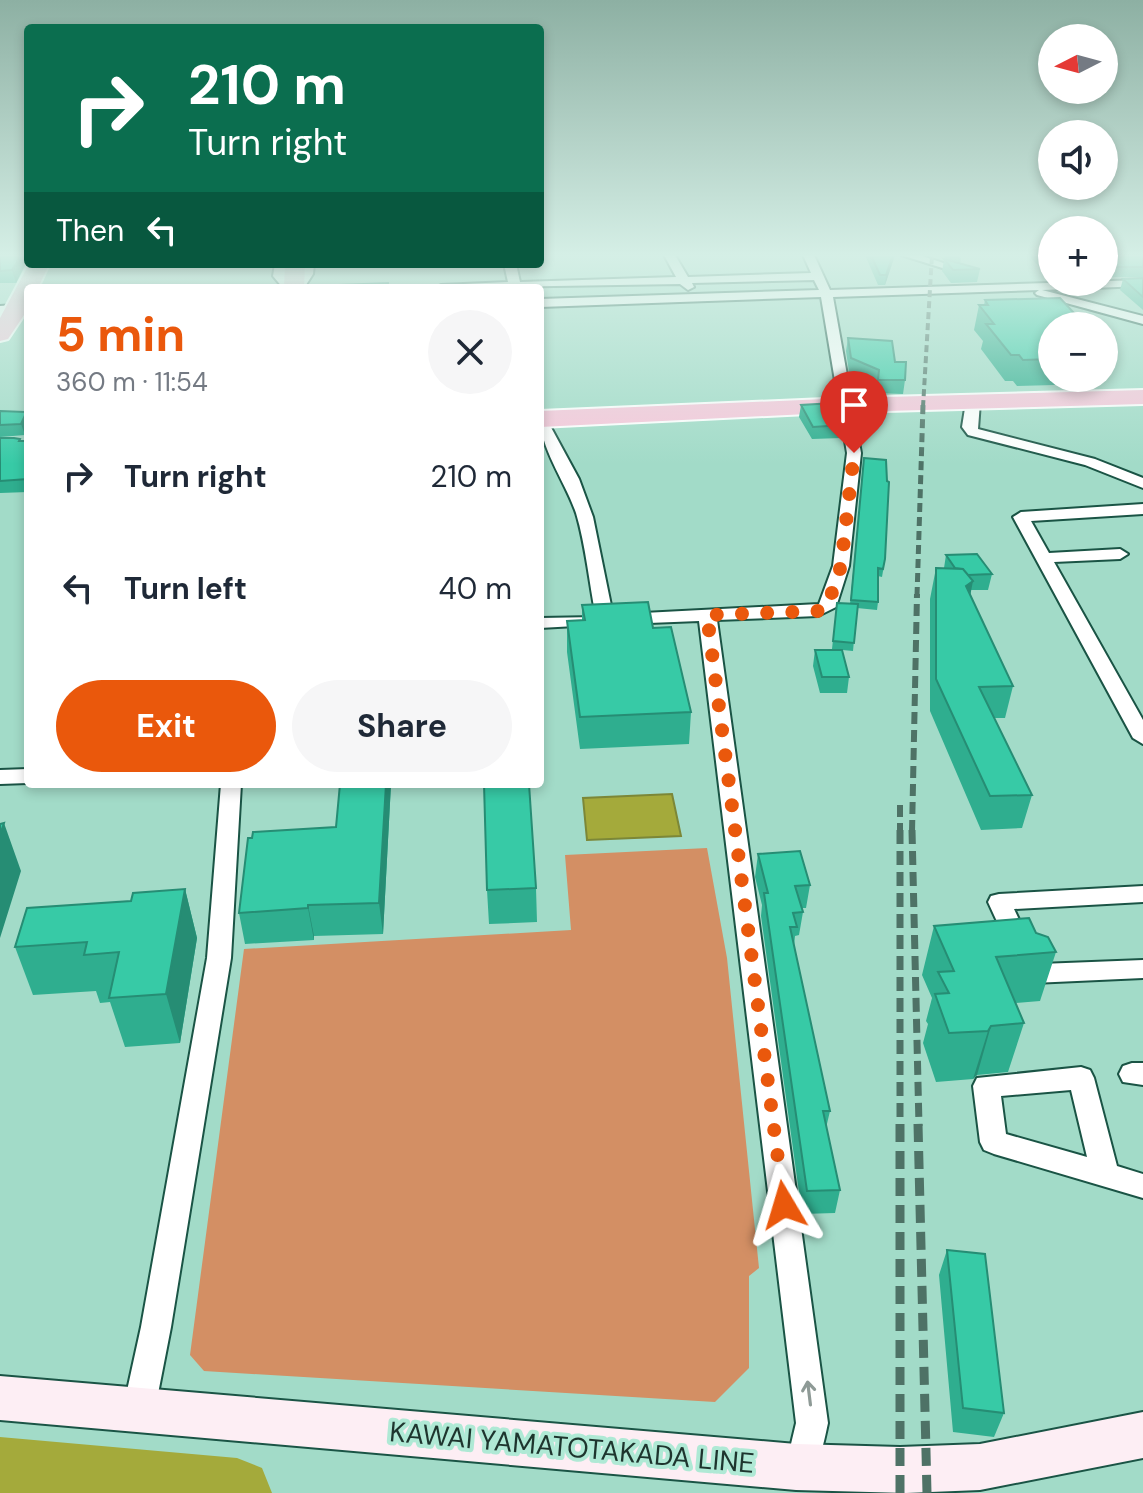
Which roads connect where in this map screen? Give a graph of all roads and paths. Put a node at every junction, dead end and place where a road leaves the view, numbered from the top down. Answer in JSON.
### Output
{"nodes":[{"id":1,"x":833,"y":325,"type":"edge"},
{"id":2,"x":1143,"y":397,"type":"edge"},
{"id":3,"x":973,"y":402,"type":"junction"},
{"id":4,"x":848,"y":405,"type":"junction"},
{"id":5,"x":544,"y":419,"type":"edge"},
{"id":6,"x":544,"y":427,"type":"edge"},
{"id":7,"x":1143,"y":483,"type":"edge"},
{"id":8,"x":1143,"y":509,"type":"edge"},
{"id":9,"x":1120,"y":554,"type":"dead end"},
{"id":10,"x":1042,"y":558,"type":"junction"},
{"id":11,"x":707,"y":615,"type":"junction"},
{"id":12,"x":605,"y":620,"type":"junction"},
{"id":13,"x":544,"y":623,"type":"edge"},
{"id":14,"x":1143,"y":738,"type":"edge"},
{"id":15,"x":24,"y":776,"type":"edge"},
{"id":16,"x":0,"y":777,"type":"edge"},
{"id":17,"x":231,"y":788,"type":"edge"},
{"id":18,"x":1143,"y":894,"type":"edge"},
{"id":19,"x":1143,"y":969,"type":"edge"},
{"id":20,"x":1105,"y":1174,"type":"junction"},
{"id":21,"x":1143,"y":1186,"type":"edge"},
{"id":22,"x":0,"y":1398,"type":"edge"},
{"id":23,"x":139,"y":1409,"type":"junction"},
{"id":24,"x":1143,"y":1435,"type":"edge"},
{"id":25,"x":796,"y":1467,"type":"junction"}],
"edges":[{"from":1,"to":4,"type":"street"},
{"from":2,"to":3,"type":"highway"},
{"from":3,"to":4,"type":"highway"},
{"from":3,"to":7,"type":"street"},
{"from":4,"to":5,"type":"highway"},
{"from":4,"to":11,"type":"street"},
{"from":6,"to":12,"type":"street"},
{"from":8,"to":10,"type":"street"},
{"from":9,"to":10,"type":"street"},
{"from":10,"to":14,"type":"street"},
{"from":11,"to":12,"type":"street"},
{"from":25,"to":11,"type":"street","one_way":true},
{"from":12,"to":13,"type":"street"},
{"from":15,"to":16,"type":"street"},
{"from":17,"to":23,"type":"street"},
{"from":18,"to":19,"type":"street"},
{"from":20,"to":20,"type":"street"},
{"from":20,"to":21,"type":"street"},
{"from":22,"to":23,"type":"main road","name":"KAWAI YAMATOTAKADA LINE"},
{"from":23,"to":25,"type":"main road","name":"KAWAI YAMATOTAKADA LINE"},
{"from":24,"to":25,"type":"main road","name":"KAWAI YAMATOTAKADA LINE"}]}
